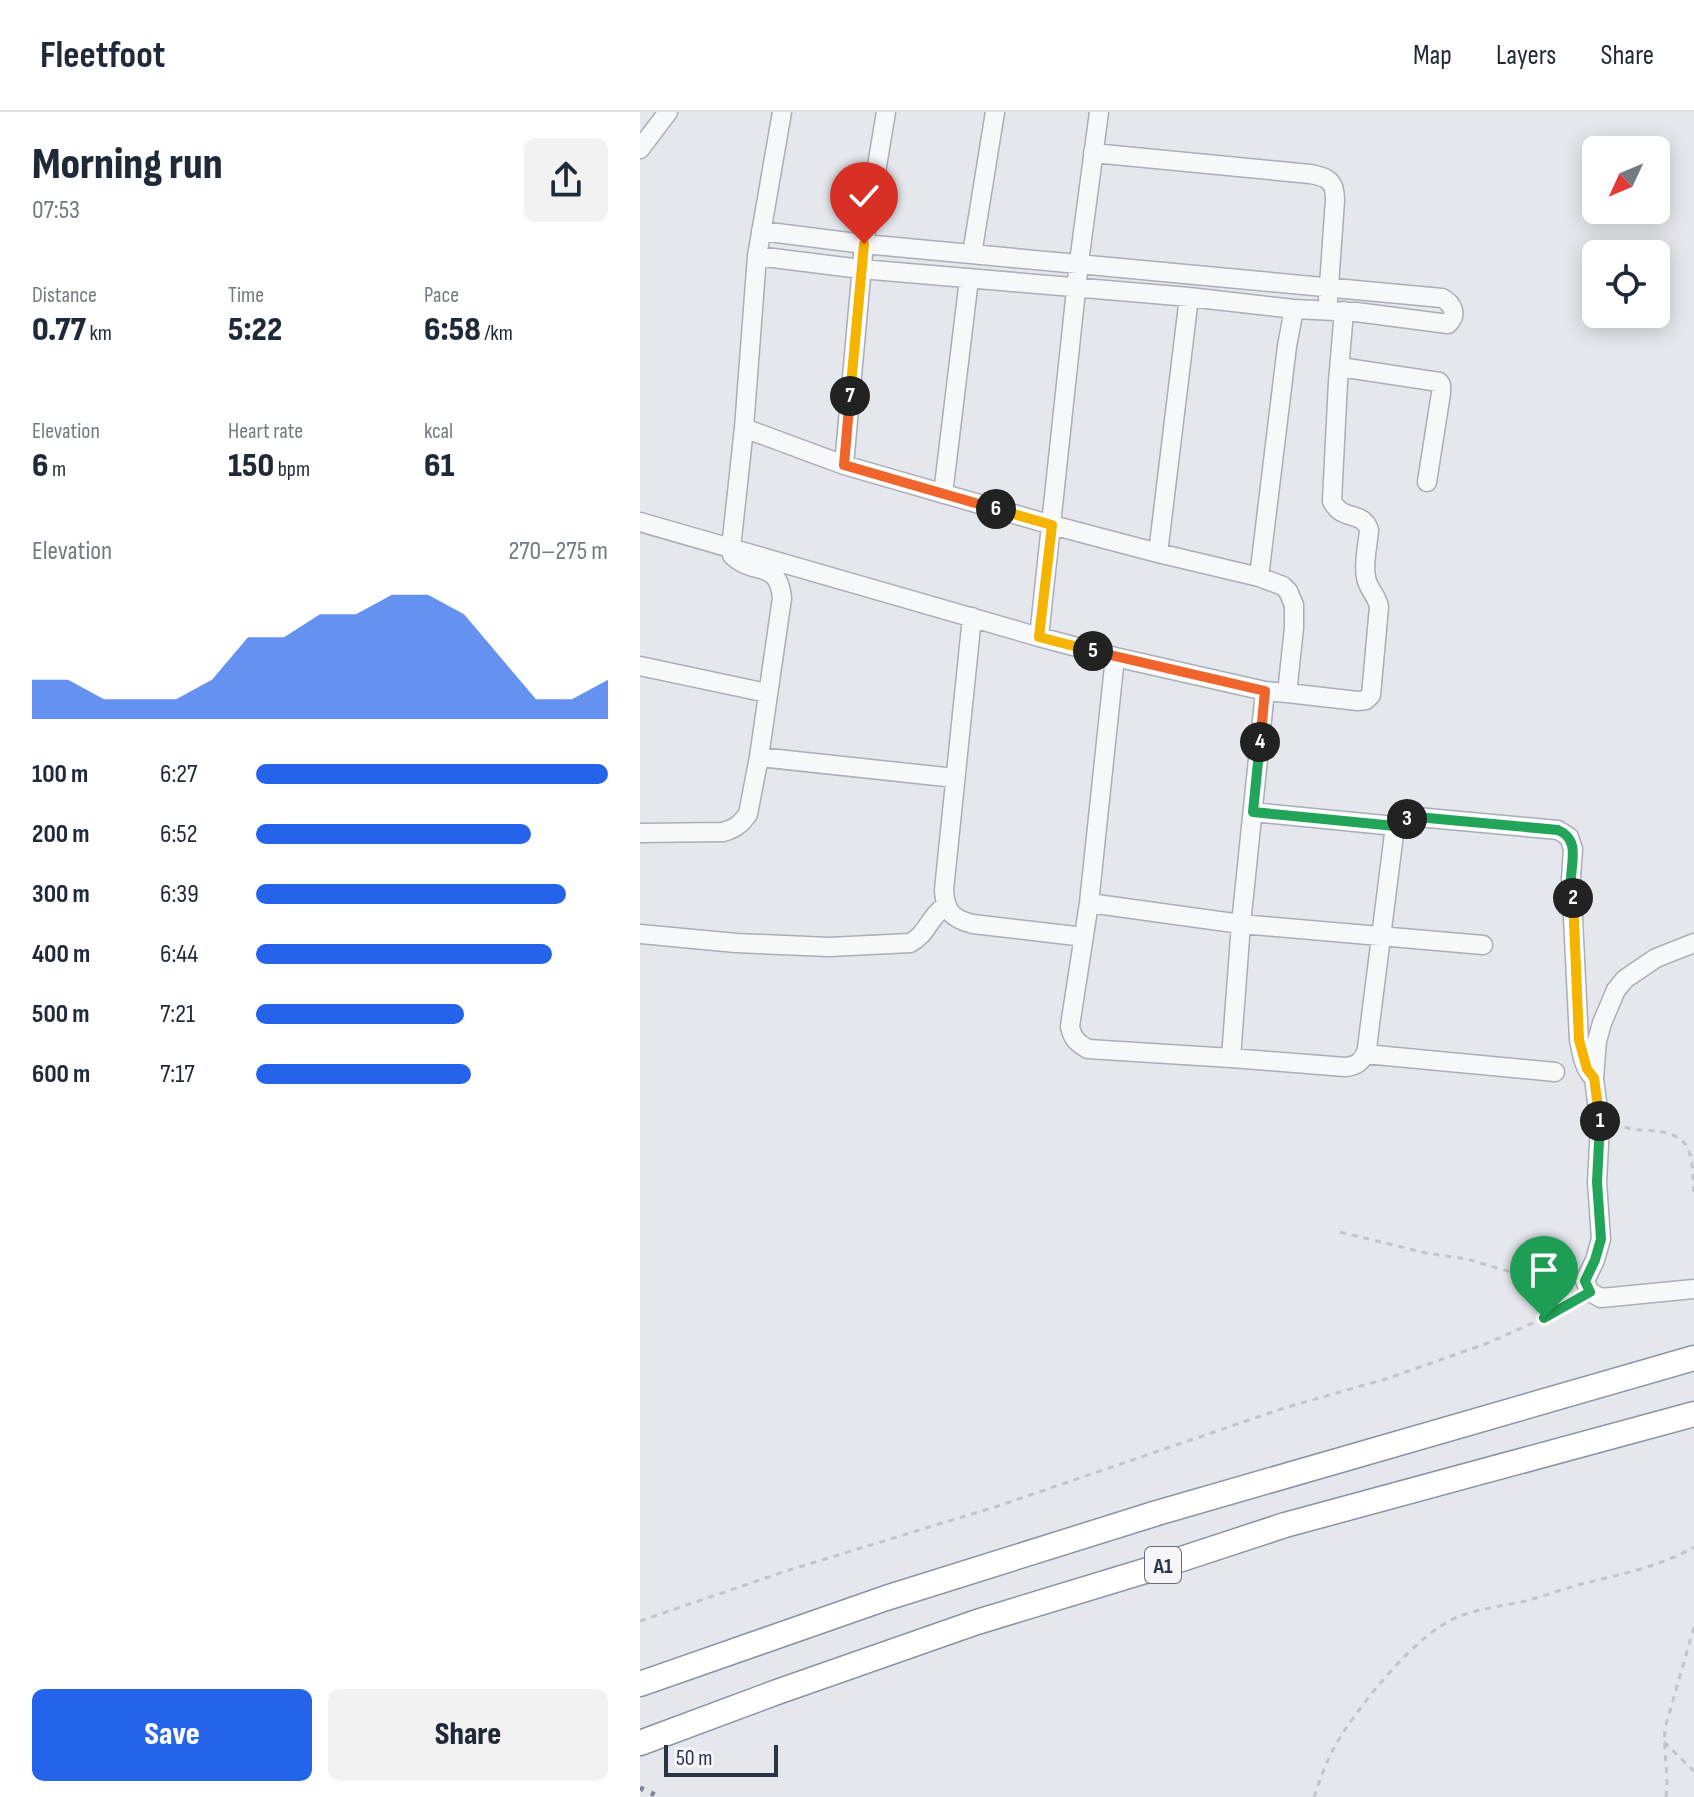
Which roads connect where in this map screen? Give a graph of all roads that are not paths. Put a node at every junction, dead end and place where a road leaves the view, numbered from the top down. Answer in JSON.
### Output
{"nodes":[{"id":1,"x":668,"y":112,"type":"edge"},
{"id":2,"x":782,"y":112,"type":"edge"},
{"id":3,"x":886,"y":112,"type":"edge"},
{"id":4,"x":995,"y":112,"type":"edge"},
{"id":5,"x":1099,"y":112,"type":"edge"},
{"id":6,"x":640,"y":149,"type":"edge"},
{"id":7,"x":1093,"y":153,"type":"junction"},
{"id":8,"x":761,"y":231,"type":"junction"},
{"id":9,"x":864,"y":244,"type":"junction"},
{"id":10,"x":972,"y":254,"type":"junction"},
{"id":11,"x":757,"y":256,"type":"junction"},
{"id":12,"x":1079,"y":262,"type":"junction"},
{"id":13,"x":861,"y":269,"type":"junction"},
{"id":14,"x":969,"y":279,"type":"junction"},
{"id":15,"x":1076,"y":287,"type":"junction"},
{"id":16,"x":1329,"y":287,"type":"junction"},
{"id":17,"x":1411,"y":295,"type":"junction"},
{"id":18,"x":1189,"y":297,"type":"junction"},
{"id":19,"x":1294,"y":309,"type":"junction"},
{"id":20,"x":1336,"y":311,"type":"junction"},
{"id":21,"x":1408,"y":318,"type":"junction"},
{"id":22,"x":1340,"y":367,"type":"junction"},
{"id":23,"x":744,"y":428,"type":"junction"},
{"id":24,"x":844,"y":465,"type":"junction"},
{"id":25,"x":1427,"y":482,"type":"dead end"},
{"id":26,"x":943,"y":494,"type":"junction"},
{"id":27,"x":640,"y":522,"type":"edge"},
{"id":28,"x":1052,"y":525,"type":"junction"},
{"id":29,"x":731,"y":548,"type":"junction"},
{"id":30,"x":1158,"y":553,"type":"junction"},
{"id":31,"x":1259,"y":577,"type":"junction"},
{"id":32,"x":972,"y":617,"type":"junction"},
{"id":33,"x":1039,"y":637,"type":"junction"},
{"id":34,"x":1115,"y":657,"type":"junction"},
{"id":35,"x":640,"y":666,"type":"edge"},
{"id":36,"x":1265,"y":691,"type":"junction"},
{"id":37,"x":767,"y":693,"type":"junction"},
{"id":38,"x":1287,"y":693,"type":"junction"},
{"id":39,"x":759,"y":757,"type":"junction"},
{"id":40,"x":955,"y":778,"type":"junction"},
{"id":41,"x":1253,"y":812,"type":"junction"},
{"id":42,"x":1395,"y":826,"type":"junction"},
{"id":43,"x":640,"y":833,"type":"edge"},
{"id":44,"x":1089,"y":903,"type":"junction"},
{"id":45,"x":946,"y":906,"type":"junction"},
{"id":46,"x":1241,"y":924,"type":"junction"},
{"id":47,"x":640,"y":934,"type":"edge"},
{"id":48,"x":1381,"y":936,"type":"junction"},
{"id":49,"x":1084,"y":937,"type":"junction"},
{"id":50,"x":1694,"y":943,"type":"edge"},
{"id":51,"x":1483,"y":945,"type":"dead end"},
{"id":52,"x":1578,"y":1005,"type":"junction"},
{"id":53,"x":1602,"y":1023,"type":"junction"},
{"id":54,"x":1365,"y":1054,"type":"junction"},
{"id":55,"x":1231,"y":1058,"type":"junction"},
{"id":56,"x":1555,"y":1072,"type":"dead end"},
{"id":57,"x":1594,"y":1078,"type":"junction"},
{"id":58,"x":1694,"y":1289,"type":"edge"},
{"id":59,"x":1694,"y":1358,"type":"edge"},
{"id":60,"x":1694,"y":1414,"type":"edge"},
{"id":61,"x":640,"y":1684,"type":"edge"},
{"id":62,"x":640,"y":1743,"type":"edge"}],
"edges":[{"from":1,"to":6,"type":"street"},
{"from":2,"to":8,"type":"street"},
{"from":3,"to":9,"type":"street"},
{"from":4,"to":10,"type":"street"},
{"from":5,"to":7,"type":"street"},
{"from":7,"to":12,"type":"street"},
{"from":7,"to":16,"type":"street"},
{"from":8,"to":9,"type":"street"},
{"from":8,"to":11,"type":"street"},
{"from":9,"to":10,"type":"street"},
{"from":9,"to":13,"type":"street"},
{"from":10,"to":12,"type":"street"},
{"from":11,"to":13,"type":"street"},
{"from":11,"to":23,"type":"street"},
{"from":12,"to":15,"type":"street"},
{"from":12,"to":16,"type":"street"},
{"from":13,"to":14,"type":"street"},
{"from":13,"to":24,"type":"street"},
{"from":14,"to":15,"type":"street"},
{"from":14,"to":26,"type":"street"},
{"from":15,"to":18,"type":"street"},
{"from":15,"to":28,"type":"street"},
{"from":16,"to":17,"type":"street"},
{"from":16,"to":20,"type":"street"},
{"from":17,"to":21,"type":"street"},
{"from":17,"to":21,"type":"street"},
{"from":18,"to":19,"type":"street"},
{"from":18,"to":30,"type":"street"},
{"from":19,"to":20,"type":"street"},
{"from":19,"to":31,"type":"street"},
{"from":20,"to":21,"type":"street"},
{"from":20,"to":22,"type":"street"},
{"from":22,"to":25,"type":"street"},
{"from":22,"to":38,"type":"street"},
{"from":23,"to":24,"type":"street"},
{"from":23,"to":29,"type":"street"},
{"from":24,"to":26,"type":"street"},
{"from":26,"to":28,"type":"street"},
{"from":27,"to":29,"type":"street"},
{"from":28,"to":30,"type":"street"},
{"from":28,"to":33,"type":"street"},
{"from":29,"to":32,"type":"street"},
{"from":29,"to":37,"type":"street"},
{"from":30,"to":31,"type":"street"},
{"from":31,"to":38,"type":"street"},
{"from":32,"to":33,"type":"street"},
{"from":32,"to":40,"type":"street"},
{"from":33,"to":34,"type":"street"},
{"from":34,"to":36,"type":"street"},
{"from":34,"to":44,"type":"street"},
{"from":35,"to":37,"type":"street"},
{"from":36,"to":38,"type":"street"},
{"from":36,"to":41,"type":"street"},
{"from":37,"to":39,"type":"street"},
{"from":39,"to":40,"type":"street"},
{"from":39,"to":43,"type":"street"},
{"from":40,"to":45,"type":"street"},
{"from":41,"to":42,"type":"street"},
{"from":41,"to":46,"type":"street"},
{"from":42,"to":48,"type":"street"},
{"from":42,"to":52,"type":"street"},
{"from":44,"to":46,"type":"street"},
{"from":44,"to":49,"type":"street"},
{"from":45,"to":47,"type":"street"},
{"from":45,"to":49,"type":"street"},
{"from":46,"to":48,"type":"street"},
{"from":46,"to":55,"type":"street"},
{"from":48,"to":51,"type":"street"},
{"from":48,"to":54,"type":"street"},
{"from":49,"to":55,"type":"street"},
{"from":50,"to":53,"type":"street"},
{"from":52,"to":53,"type":"street"},
{"from":52,"to":57,"type":"street"},
{"from":53,"to":57,"type":"street"},
{"from":54,"to":55,"type":"street"},
{"from":54,"to":56,"type":"street"},
{"from":57,"to":58,"type":"street"},
{"from":59,"to":61,"type":"highway","number":"A1"},
{"from":60,"to":62,"type":"highway","number":"A1"}]}
